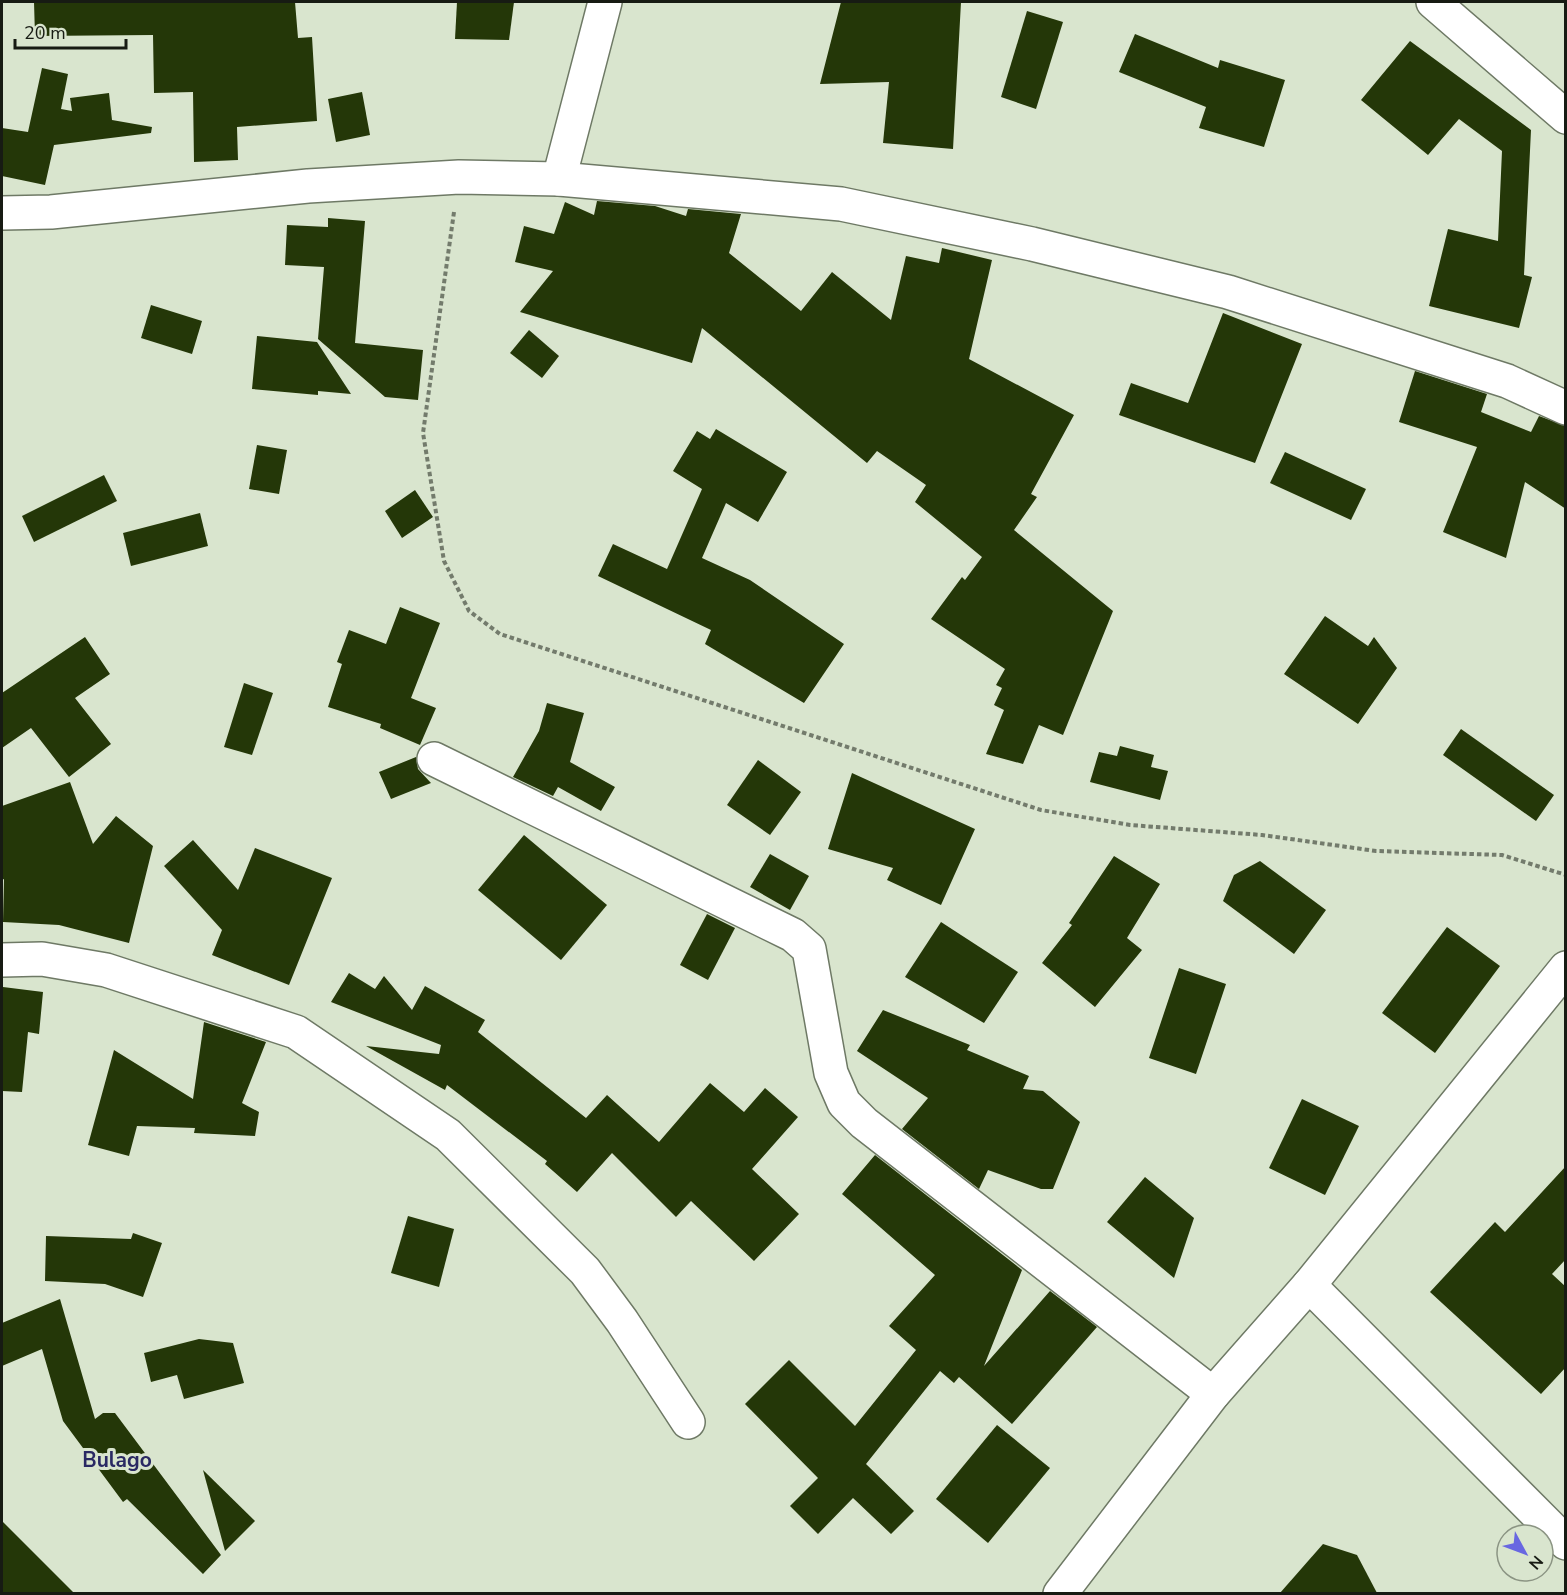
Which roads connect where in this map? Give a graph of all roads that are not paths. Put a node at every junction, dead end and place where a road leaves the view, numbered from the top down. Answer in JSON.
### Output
{"nodes":[{"id":1,"x":605,"y":2,"type":"edge"},
{"id":2,"x":1433,"y":2,"type":"edge"},
{"id":3,"x":1566,"y":117,"type":"edge"},
{"id":4,"x":559,"y":179,"type":"junction"},
{"id":5,"x":2,"y":213,"type":"edge"},
{"id":6,"x":1566,"y":408,"type":"edge"},
{"id":7,"x":434,"y":759,"type":"dead end"},
{"id":8,"x":2,"y":960,"type":"edge"},
{"id":9,"x":1566,"y":968,"type":"edge"},
{"id":10,"x":1309,"y":1285,"type":"junction"},
{"id":11,"x":1213,"y":1394,"type":"junction"},
{"id":12,"x":688,"y":1422,"type":"dead end"},
{"id":13,"x":1566,"y":1543,"type":"edge"},
{"id":14,"x":1060,"y":1593,"type":"edge"}],
"edges":[{"from":1,"to":4,"type":"street"},
{"from":2,"to":3,"type":"street"},
{"from":4,"to":5,"type":"street"},
{"from":4,"to":6,"type":"street"},
{"from":7,"to":11,"type":"street"},
{"from":8,"to":12,"type":"street"},
{"from":9,"to":10,"type":"street"},
{"from":10,"to":11,"type":"street"},
{"from":10,"to":13,"type":"street"},
{"from":11,"to":14,"type":"street"}]}
